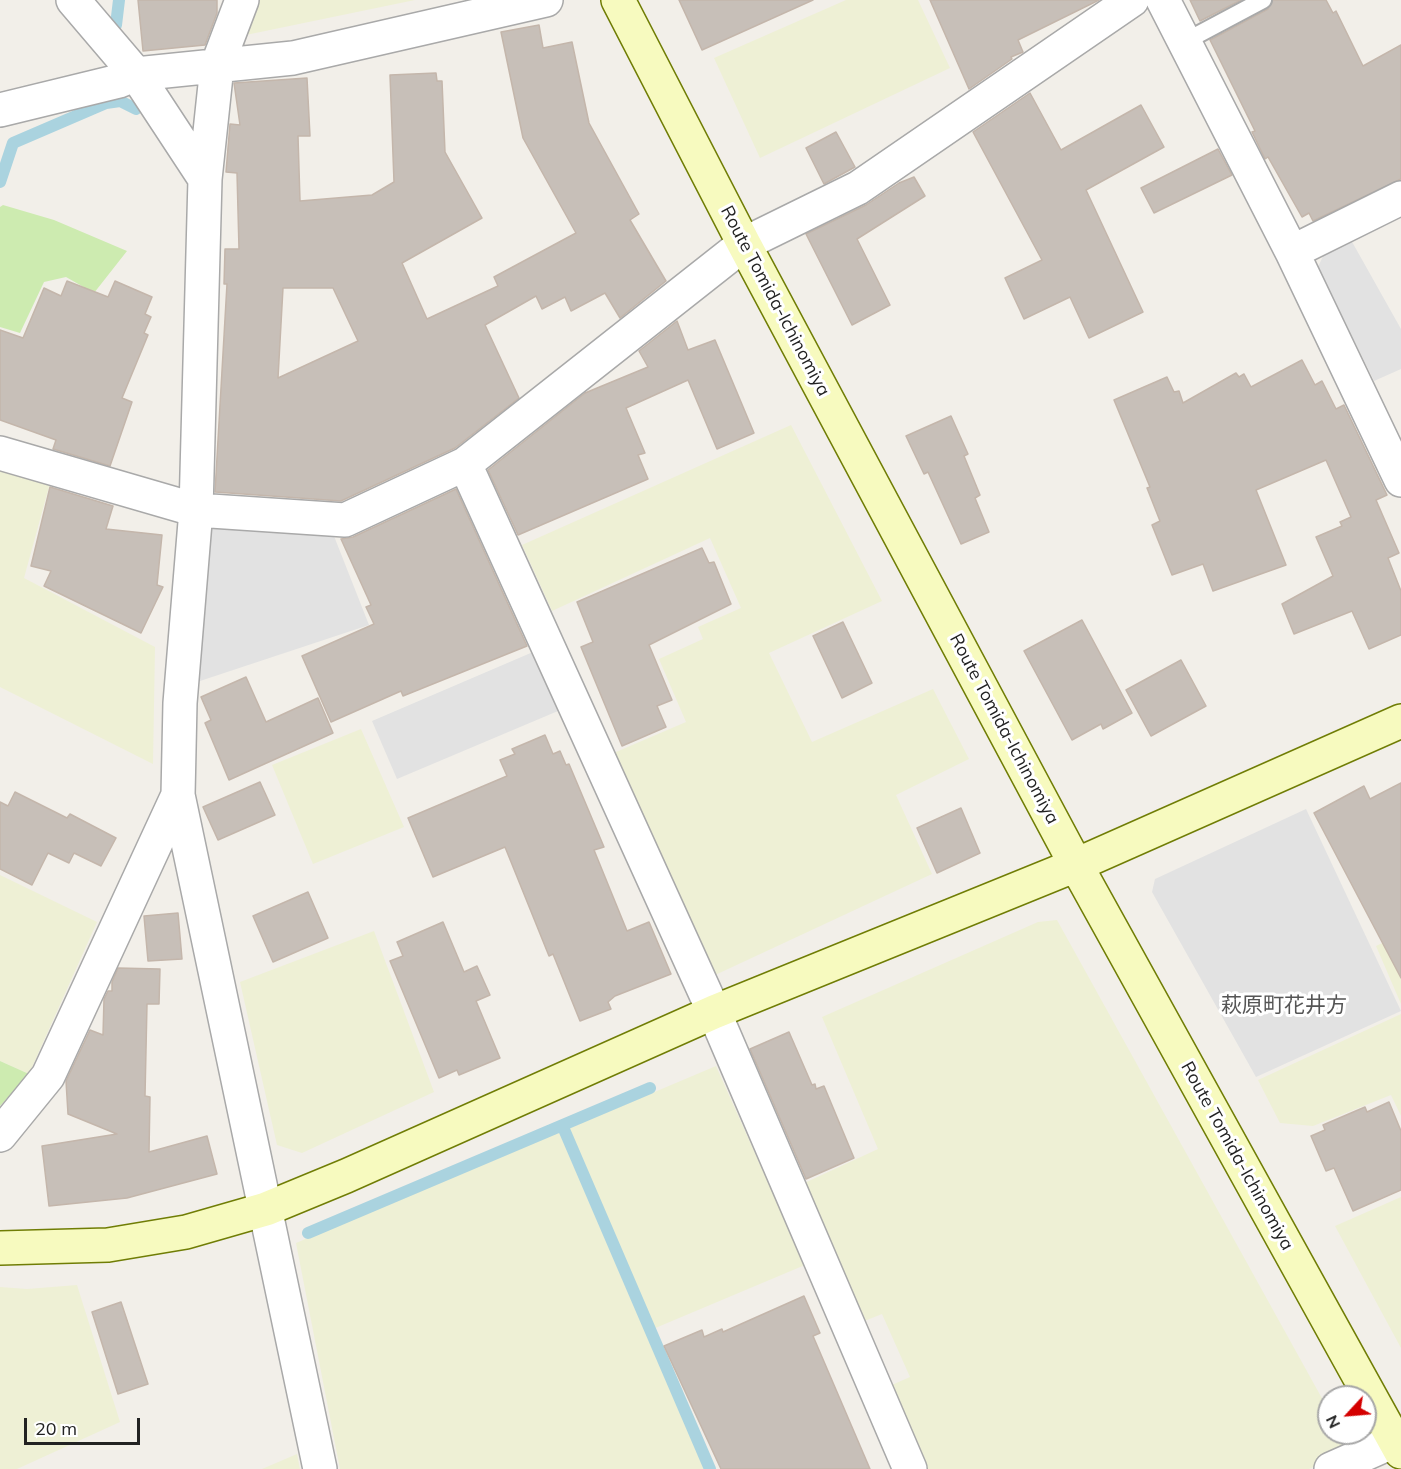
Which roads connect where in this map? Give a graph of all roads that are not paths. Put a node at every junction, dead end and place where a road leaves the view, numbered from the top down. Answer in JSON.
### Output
{"nodes":[{"id":1,"x":73,"y":0,"type":"edge"},
{"id":2,"x":242,"y":0,"type":"edge"},
{"id":3,"x":546,"y":0,"type":"edge"},
{"id":4,"x":618,"y":0,"type":"edge"},
{"id":5,"x":1132,"y":0,"type":"edge"},
{"id":6,"x":1163,"y":0,"type":"edge"},
{"id":7,"x":1263,"y":0,"type":"edge"},
{"id":8,"x":1184,"y":42,"type":"junction"},
{"id":9,"x":217,"y":66,"type":"junction"},
{"id":10,"x":136,"y":74,"type":"junction"},
{"id":11,"x":0,"y":110,"type":"edge"},
{"id":12,"x":205,"y":178,"type":"junction"},
{"id":13,"x":1401,"y":198,"type":"edge"},
{"id":14,"x":744,"y":244,"type":"junction"},
{"id":15,"x":1292,"y":252,"type":"junction"},
{"id":16,"x":0,"y":453,"type":"edge"},
{"id":17,"x":465,"y":464,"type":"junction"},
{"id":18,"x":1401,"y":480,"type":"edge"},
{"id":19,"x":196,"y":510,"type":"junction"},
{"id":20,"x":1401,"y":720,"type":"edge"},
{"id":21,"x":178,"y":795,"type":"junction"},
{"id":22,"x":1076,"y":865,"type":"junction"},
{"id":23,"x":714,"y":1012,"type":"junction"},
{"id":24,"x":0,"y":1134,"type":"edge"},
{"id":25,"x":266,"y":1209,"type":"junction"},
{"id":26,"x":0,"y":1248,"type":"edge"},
{"id":27,"x":1399,"y":1444,"type":"edge"},
{"id":28,"x":320,"y":1469,"type":"edge"},
{"id":29,"x":910,"y":1469,"type":"edge"},
{"id":30,"x":1331,"y":1469,"type":"edge"}],
"edges":[{"from":1,"to":10,"type":"street"},
{"from":2,"to":9,"type":"street"},
{"from":3,"to":9,"type":"street"},
{"from":4,"to":14,"type":"main road","name":"Route Tomida-Ichinomiya"},
{"from":5,"to":14,"type":"street"},
{"from":6,"to":8,"type":"street"},
{"from":7,"to":8,"type":"lane"},
{"from":8,"to":15,"type":"street"},
{"from":9,"to":10,"type":"street"},
{"from":9,"to":12,"type":"street"},
{"from":10,"to":11,"type":"street"},
{"from":10,"to":12,"type":"street"},
{"from":12,"to":19,"type":"street"},
{"from":13,"to":15,"type":"street"},
{"from":14,"to":17,"type":"street"},
{"from":14,"to":22,"type":"main road","name":"Route Tomida-Ichinomiya"},
{"from":15,"to":18,"type":"street"},
{"from":16,"to":19,"type":"street"},
{"from":17,"to":19,"type":"street"},
{"from":17,"to":23,"type":"street"},
{"from":19,"to":21,"type":"street"},
{"from":20,"to":22,"type":"main road"},
{"from":21,"to":24,"type":"street"},
{"from":21,"to":25,"type":"street"},
{"from":22,"to":23,"type":"main road"},
{"from":22,"to":27,"type":"main road","name":"Route Tomida-Ichinomiya"},
{"from":23,"to":25,"type":"main road"},
{"from":23,"to":29,"type":"street"},
{"from":25,"to":26,"type":"main road"},
{"from":25,"to":28,"type":"street"},
{"from":27,"to":30,"type":"street"}]}
